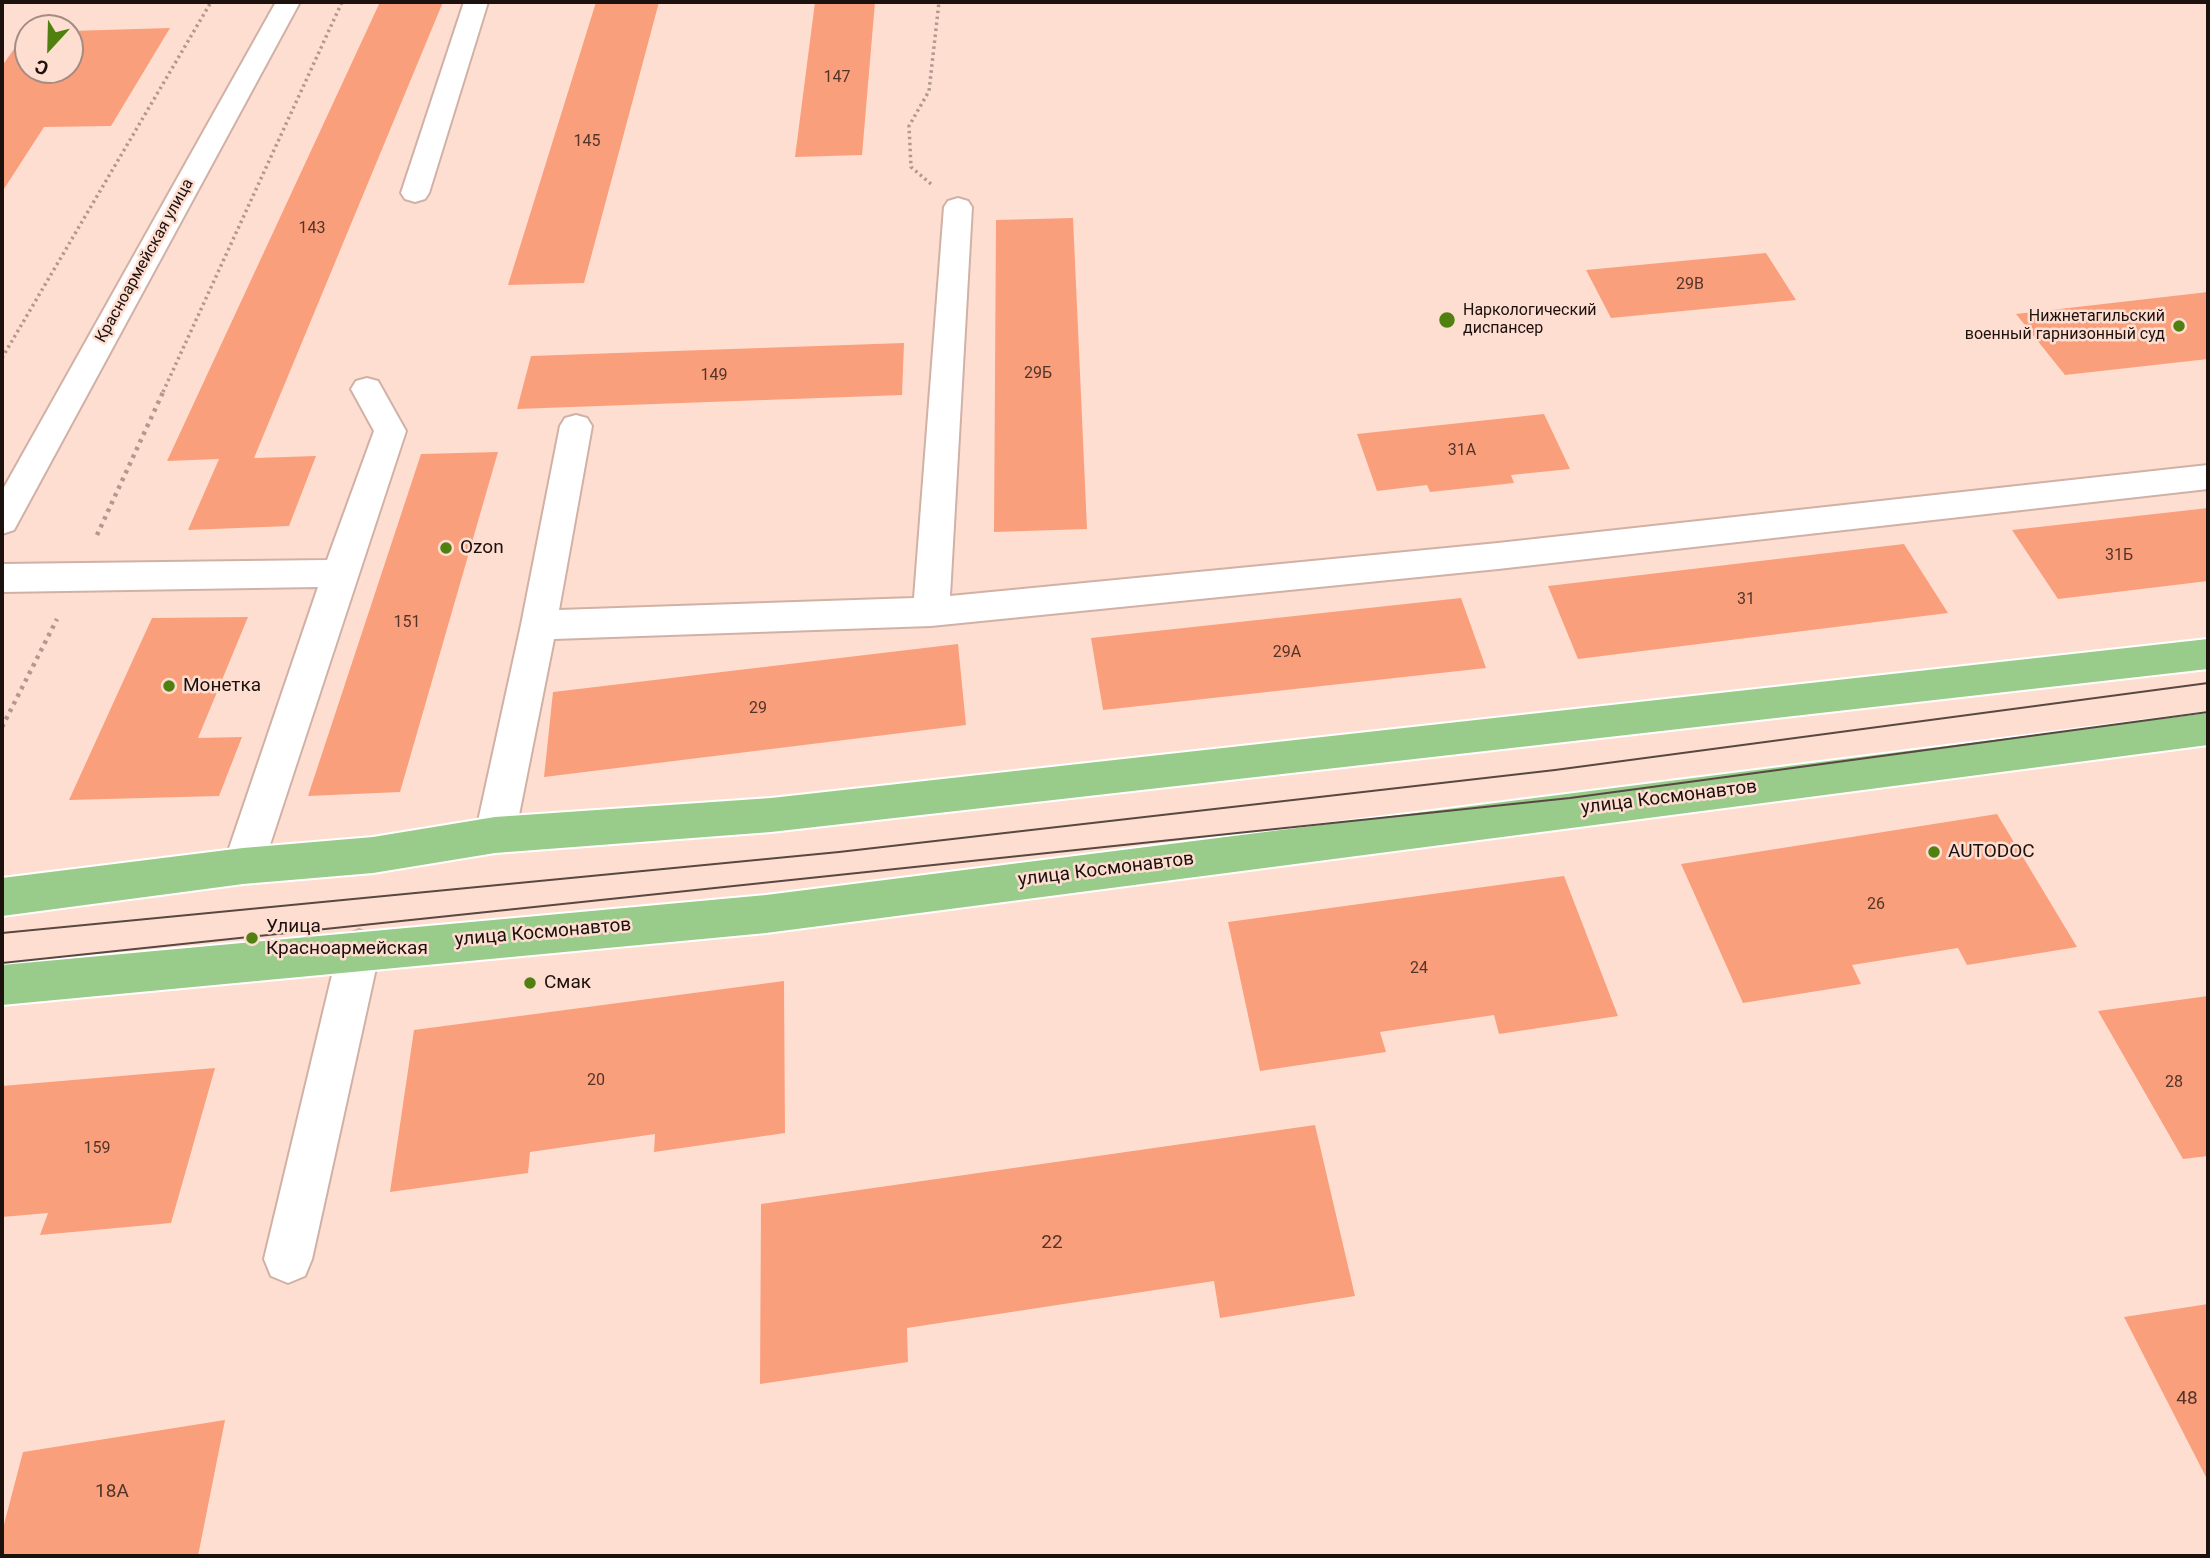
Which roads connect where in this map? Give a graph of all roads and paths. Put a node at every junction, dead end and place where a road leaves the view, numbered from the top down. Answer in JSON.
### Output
{"nodes":[{"id":1,"x":211,"y":2,"type":"edge"},
{"id":2,"x":288,"y":2,"type":"edge"},
{"id":3,"x":342,"y":2,"type":"edge"},
{"id":4,"x":476,"y":2,"type":"edge"},
{"id":5,"x":939,"y":2,"type":"edge"},
{"id":6,"x":415,"y":194,"type":"dead end"},
{"id":7,"x":958,"y":207,"type":"joint"},
{"id":8,"x":2,"y":358,"type":"edge"},
{"id":9,"x":367,"y":389,"type":"dead end"},
{"id":10,"x":576,"y":426,"type":"dead end"},
{"id":11,"x":2208,"y":477,"type":"edge"},
{"id":12,"x":2,"y":521,"type":"edge"},
{"id":13,"x":340,"y":573,"type":"junction"},
{"id":14,"x":2,"y":578,"type":"edge"},
{"id":15,"x":77,"y":578,"type":"junction"},
{"id":16,"x":931,"y":612,"type":"junction"},
{"id":17,"x":539,"y":625,"type":"junction"},
{"id":18,"x":2208,"y":654,"type":"edge"},
{"id":19,"x":2,"y":726,"type":"edge"},
{"id":20,"x":2208,"y":729,"type":"edge"},
{"id":21,"x":495,"y":835,"type":"junction"},
{"id":22,"x":243,"y":866,"type":"junction"},
{"id":23,"x":2,"y":897,"type":"edge"},
{"id":24,"x":359,"y":950,"type":"junction"},
{"id":25,"x":2,"y":985,"type":"edge"},
{"id":26,"x":288,"y":1259,"type":"dead end"}],
"edges":[{"from":1,"to":8,"type":"path"},
{"from":2,"to":12,"type":"street","name":"Красноармейская улица"},
{"from":3,"to":15,"type":"path"},
{"from":4,"to":6,"type":"street"},
{"from":5,"to":7,"type":"path"},
{"from":7,"to":16,"type":"street"},
{"from":9,"to":13,"type":"street"},
{"from":10,"to":17,"type":"street"},
{"from":11,"to":16,"type":"street"},
{"from":13,"to":15,"type":"street"},
{"from":13,"to":22,"type":"street"},
{"from":14,"to":15,"type":"street"},
{"from":15,"to":19,"type":"path"},
{"from":16,"to":17,"type":"street"},
{"from":17,"to":21,"type":"street"},
{"from":18,"to":21,"type":"main road"},
{"from":20,"to":24,"type":"main road","name":"улица Космонавтов"},
{"from":21,"to":22,"type":"main road"},
{"from":22,"to":23,"type":"main road"},
{"from":24,"to":25,"type":"main road","name":"улица Космонавтов"},
{"from":24,"to":26,"type":"street"}]}
